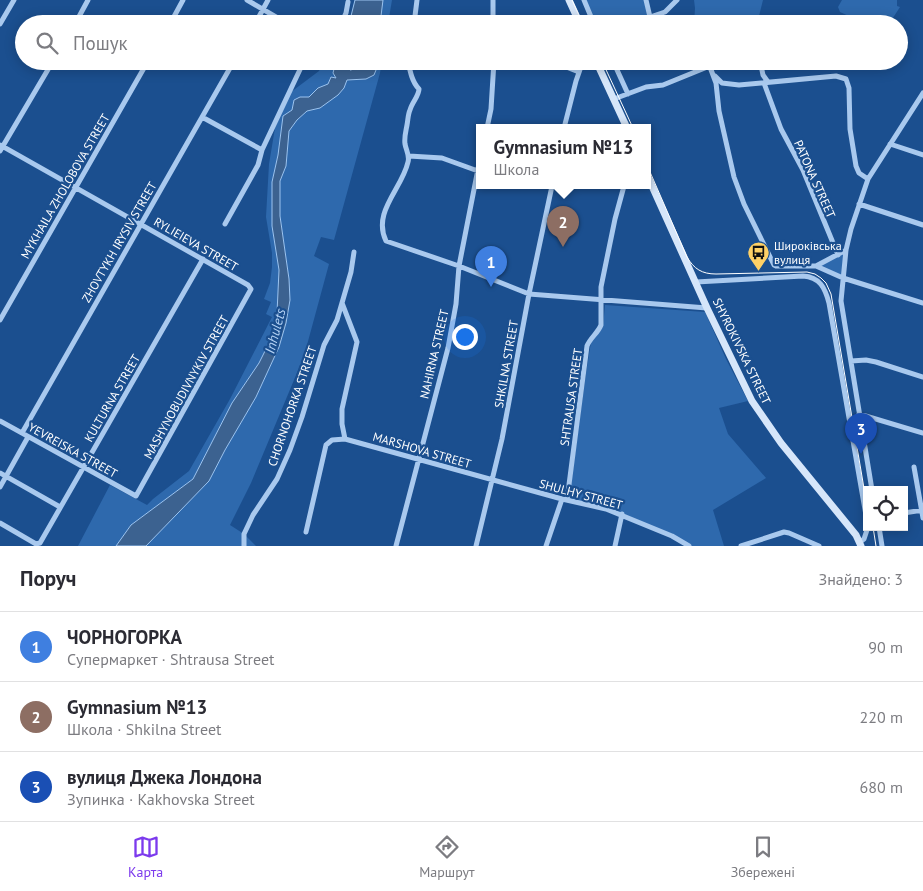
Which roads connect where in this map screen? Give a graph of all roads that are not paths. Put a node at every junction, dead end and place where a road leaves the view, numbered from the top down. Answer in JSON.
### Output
{"nodes":[{"id":1,"x":14,"y":0,"type":"edge"},
{"id":2,"x":88,"y":0,"type":"edge"},
{"id":3,"x":183,"y":0,"type":"edge"},
{"id":4,"x":247,"y":0,"type":"edge"},
{"id":5,"x":268,"y":0,"type":"edge"},
{"id":6,"x":417,"y":0,"type":"edge"},
{"id":7,"x":493,"y":0,"type":"edge"},
{"id":8,"x":569,"y":0,"type":"edge"},
{"id":9,"x":584,"y":0,"type":"edge"},
{"id":10,"x":646,"y":0,"type":"edge"},
{"id":11,"x":677,"y":0,"type":"edge"},
{"id":12,"x":348,"y":2,"type":"dead end"},
{"id":13,"x":263,"y":9,"type":"junction"},
{"id":14,"x":79,"y":15,"type":"edge"},
{"id":15,"x":175,"y":15,"type":"edge"},
{"id":16,"x":260,"y":15,"type":"edge"},
{"id":17,"x":273,"y":15,"type":"edge"},
{"id":18,"x":345,"y":15,"type":"edge"},
{"id":19,"x":415,"y":15,"type":"edge"},
{"id":20,"x":494,"y":15,"type":"edge"},
{"id":21,"x":576,"y":15,"type":"edge"},
{"id":22,"x":590,"y":15,"type":"edge"},
{"id":23,"x":650,"y":15,"type":"edge"},
{"id":24,"x":656,"y":15,"type":"edge"},
{"id":25,"x":0,"y":24,"type":"edge"},
{"id":26,"x":48,"y":70,"type":"edge"},
{"id":27,"x":143,"y":70,"type":"edge"},
{"id":28,"x":229,"y":70,"type":"edge"},
{"id":29,"x":300,"y":70,"type":"edge"},
{"id":30,"x":410,"y":70,"type":"edge"},
{"id":31,"x":493,"y":70,"type":"edge"},
{"id":32,"x":574,"y":70,"type":"edge"},
{"id":33,"x":600,"y":70,"type":"edge"},
{"id":34,"x":617,"y":70,"type":"edge"},
{"id":35,"x":702,"y":70,"type":"edge"},
{"id":36,"x":711,"y":70,"type":"edge"},
{"id":37,"x":762,"y":70,"type":"edge"},
{"id":38,"x":579,"y":72,"type":"joint"},
{"id":39,"x":713,"y":74,"type":"junction"},
{"id":40,"x":766,"y":83,"type":"junction"},
{"id":41,"x":923,"y":93,"type":"edge"},
{"id":42,"x":628,"y":94,"type":"junction"},
{"id":43,"x":614,"y":99,"type":"junction"},
{"id":44,"x":202,"y":118,"type":"junction"},
{"id":45,"x":488,"y":124,"type":"edge"},
{"id":46,"x":565,"y":124,"type":"edge"},
{"id":47,"x":624,"y":124,"type":"edge"},
{"id":48,"x":890,"y":144,"type":"junction"},
{"id":49,"x":1,"y":147,"type":"edge"},
{"id":50,"x":262,"y":150,"type":"junction"},
{"id":51,"x":923,"y":155,"type":"edge"},
{"id":52,"x":408,"y":156,"type":"junction"},
{"id":53,"x":476,"y":169,"type":"edge"},
{"id":54,"x":868,"y":179,"type":"junction"},
{"id":55,"x":476,"y":180,"type":"edge"},
{"id":56,"x":651,"y":183,"type":"edge"},
{"id":57,"x":76,"y":188,"type":"junction"},
{"id":58,"x":551,"y":189,"type":"edge"},
{"id":59,"x":623,"y":189,"type":"edge"},
{"id":60,"x":859,"y":204,"type":"junction"},
{"id":61,"x":141,"y":224,"type":"junction"},
{"id":62,"x":225,"y":224,"type":"dead end"},
{"id":63,"x":923,"y":225,"type":"edge"},
{"id":64,"x":846,"y":250,"type":"junction"},
{"id":65,"x":354,"y":252,"type":"dead end"},
{"id":66,"x":838,"y":255,"type":"junction"},
{"id":67,"x":203,"y":259,"type":"junction"},
{"id":68,"x":459,"y":266,"type":"junction"},
{"id":69,"x":816,"y":266,"type":"junction"},
{"id":70,"x":843,"y":278,"type":"junction"},
{"id":71,"x":696,"y":282,"type":"junction"},
{"id":72,"x":250,"y":287,"type":"joint"},
{"id":73,"x":529,"y":294,"type":"junction"},
{"id":74,"x":601,"y":299,"type":"junction"},
{"id":75,"x":343,"y":300,"type":"junction"},
{"id":76,"x":923,"y":303,"type":"edge"},
{"id":77,"x":707,"y":308,"type":"junction"},
{"id":78,"x":0,"y":320,"type":"edge"},
{"id":79,"x":851,"y":361,"type":"junction"},
{"id":80,"x":923,"y":378,"type":"edge"},
{"id":81,"x":859,"y":414,"type":"junction"},
{"id":82,"x":0,"y":421,"type":"edge"},
{"id":83,"x":22,"y":433,"type":"junction"},
{"id":84,"x":923,"y":434,"type":"edge"},
{"id":85,"x":28,"y":437,"type":"junction"},
{"id":86,"x":345,"y":439,"type":"junction"},
{"id":87,"x":419,"y":459,"type":"junction"},
{"id":88,"x":83,"y":467,"type":"junction"},
{"id":89,"x":914,"y":467,"type":"dead end"},
{"id":90,"x":0,"y":473,"type":"edge"},
{"id":91,"x":6,"y":476,"type":"junction"},
{"id":92,"x":492,"y":480,"type":"junction"},
{"id":93,"x":871,"y":486,"type":"edge"},
{"id":94,"x":0,"y":487,"type":"edge"},
{"id":95,"x":136,"y":496,"type":"joint"},
{"id":96,"x":863,"y":499,"type":"edge"},
{"id":97,"x":564,"y":500,"type":"junction"},
{"id":98,"x":60,"y":507,"type":"junction"},
{"id":99,"x":922,"y":510,"type":"edge"},
{"id":100,"x":908,"y":512,"type":"edge"},
{"id":101,"x":622,"y":514,"type":"junction"},
{"id":102,"x":923,"y":518,"type":"edge"},
{"id":103,"x":0,"y":523,"type":"edge"},
{"id":104,"x":867,"y":531,"type":"edge"},
{"id":105,"x":880,"y":531,"type":"edge"},
{"id":106,"x":306,"y":532,"type":"dead end"},
{"id":107,"x":860,"y":544,"type":"edge"},
{"id":108,"x":244,"y":546,"type":"edge"},
{"id":109,"x":396,"y":546,"type":"edge"},
{"id":110,"x":476,"y":546,"type":"edge"},
{"id":111,"x":546,"y":546,"type":"edge"},
{"id":112,"x":615,"y":546,"type":"edge"},
{"id":113,"x":689,"y":546,"type":"edge"},
{"id":114,"x":742,"y":546,"type":"edge"},
{"id":115,"x":819,"y":546,"type":"edge"},
{"id":116,"x":882,"y":546,"type":"edge"}],
"edges":[{"from":1,"to":25,"type":"street"},
{"from":2,"to":14,"type":"street"},
{"from":3,"to":15,"type":"street"},
{"from":4,"to":13,"type":"street"},
{"from":5,"to":13,"type":"street"},
{"from":6,"to":19,"type":"street"},
{"from":7,"to":20,"type":"street"},
{"from":8,"to":21,"type":"main road"},
{"from":9,"to":22,"type":"street"},
{"from":10,"to":23,"type":"street"},
{"from":11,"to":24,"type":"street"},
{"from":12,"to":18,"type":"street"},
{"from":13,"to":16,"type":"street"},
{"from":13,"to":17,"type":"street"},
{"from":26,"to":49,"type":"street"},
{"from":27,"to":57,"type":"street","name":"MYKHAILA ZHOLOBOVA STREET"},
{"from":28,"to":44,"type":"street","name":"ZHOVTYKH IRYSIV STREET"},
{"from":29,"to":50,"type":"street"},
{"from":30,"to":52,"type":"street"},
{"from":31,"to":45,"type":"street"},
{"from":32,"to":38,"type":"street"},
{"from":33,"to":43,"type":"main road"},
{"from":34,"to":42,"type":"street"},
{"from":35,"to":42,"type":"street"},
{"from":36,"to":39,"type":"street"},
{"from":37,"to":40,"type":"street","name":"PATONA STREET"},
{"from":38,"to":46,"type":"street"},
{"from":39,"to":40,"type":"street"},
{"from":39,"to":69,"type":"street"},
{"from":40,"to":54,"type":"street"},
{"from":40,"to":66,"type":"street","name":"PATONA STREET"},
{"from":41,"to":48,"type":"street"},
{"from":42,"to":43,"type":"street"},
{"from":43,"to":47,"type":"main road"},
{"from":44,"to":50,"type":"street"},
{"from":44,"to":61,"type":"street","name":"ZHOVTYKH IRYSIV STREET"},
{"from":48,"to":51,"type":"street"},
{"from":48,"to":54,"type":"street"},
{"from":49,"to":57,"type":"street","name":"RYLIEIEVA STREET"},
{"from":50,"to":62,"type":"street"},
{"from":52,"to":53,"type":"street"},
{"from":52,"to":68,"type":"street"},
{"from":54,"to":60,"type":"street"},
{"from":55,"to":68,"type":"street","name":"NAHIRNA STREET"},
{"from":56,"to":71,"type":"main road","name":"SHYROKIVSKA STREET"},
{"from":57,"to":61,"type":"street","name":"RYLIEIEVA STREET"},
{"from":57,"to":78,"type":"street","name":"MYKHAILA ZHOLOBOVA STREET"},
{"from":58,"to":73,"type":"street","name":"SHKILNA STREET"},
{"from":59,"to":74,"type":"street","name":"SHTRAUSA STREET"},
{"from":60,"to":63,"type":"street"},
{"from":60,"to":64,"type":"street"},
{"from":61,"to":67,"type":"street","name":"RYLIEIEVA STREET"},
{"from":61,"to":83,"type":"street","name":"ZHOVTYKH IRYSIV STREET"},
{"from":64,"to":66,"type":"street"},
{"from":64,"to":70,"type":"street"},
{"from":65,"to":75,"type":"street","name":"CHORNOHORKA STREET"},
{"from":66,"to":69,"type":"street"},
{"from":67,"to":72,"type":"street","name":"RYLIEIEVA STREET"},
{"from":67,"to":88,"type":"street","name":"KULTURNA STREET"},
{"from":68,"to":73,"type":"street"},
{"from":68,"to":87,"type":"street","name":"NAHIRNA STREET"},
{"from":69,"to":70,"type":"street"},
{"from":70,"to":76,"type":"street"},
{"from":70,"to":79,"type":"street"},
{"from":71,"to":77,"type":"main road","name":"SHYROKIVSKA STREET"},
{"from":71,"to":96,"type":"street"},
{"from":72,"to":95,"type":"street","name":"MASHYNOBUDIVNYKIV STREET"},
{"from":73,"to":74,"type":"street"},
{"from":73,"to":92,"type":"street","name":"SHKILNA STREET"},
{"from":74,"to":77,"type":"street"},
{"from":74,"to":97,"type":"street","name":"SHTRAUSA STREET"},
{"from":75,"to":86,"type":"street"},
{"from":75,"to":108,"type":"street","name":"CHORNOHORKA STREET"},
{"from":77,"to":107,"type":"main road","name":"SHYROKIVSKA STREET"},
{"from":79,"to":80,"type":"street"},
{"from":79,"to":81,"type":"street"},
{"from":81,"to":84,"type":"street"},
{"from":81,"to":93,"type":"street"},
{"from":82,"to":83,"type":"street","name":"YEVREISKA STREET"},
{"from":83,"to":85,"type":"street","name":"YEVREISKA STREET"},
{"from":85,"to":88,"type":"street","name":"YEVREISKA STREET"},
{"from":85,"to":91,"type":"street"},
{"from":86,"to":87,"type":"street","name":"MARSHOVA STREET"},
{"from":86,"to":106,"type":"street"},
{"from":87,"to":92,"type":"street","name":"MARSHOVA STREET"},
{"from":87,"to":109,"type":"street","name":"NAHIRNA STREET"},
{"from":88,"to":95,"type":"street","name":"YEVREISKA STREET"},
{"from":88,"to":98,"type":"street","name":"KULTURNA STREET"},
{"from":89,"to":99,"type":"street"},
{"from":90,"to":91,"type":"street"},
{"from":91,"to":94,"type":"street"},
{"from":91,"to":98,"type":"street"},
{"from":92,"to":97,"type":"street","name":"SHULHY STREET"},
{"from":92,"to":110,"type":"street","name":"SHKILNA STREET"},
{"from":97,"to":101,"type":"street","name":"SHULHY STREET"},
{"from":97,"to":111,"type":"street","name":"SHTRAUSA STREET"},
{"from":98,"to":103,"type":"street","name":"KULTURNA STREET"},
{"from":99,"to":100,"type":"street"},
{"from":99,"to":102,"type":"street"},
{"from":101,"to":112,"type":"street"},
{"from":101,"to":113,"type":"street","name":"SHULHY STREET"},
{"from":104,"to":107,"type":"street"},
{"from":105,"to":116,"type":"street"},
{"from":114,"to":115,"type":"street"}]}
